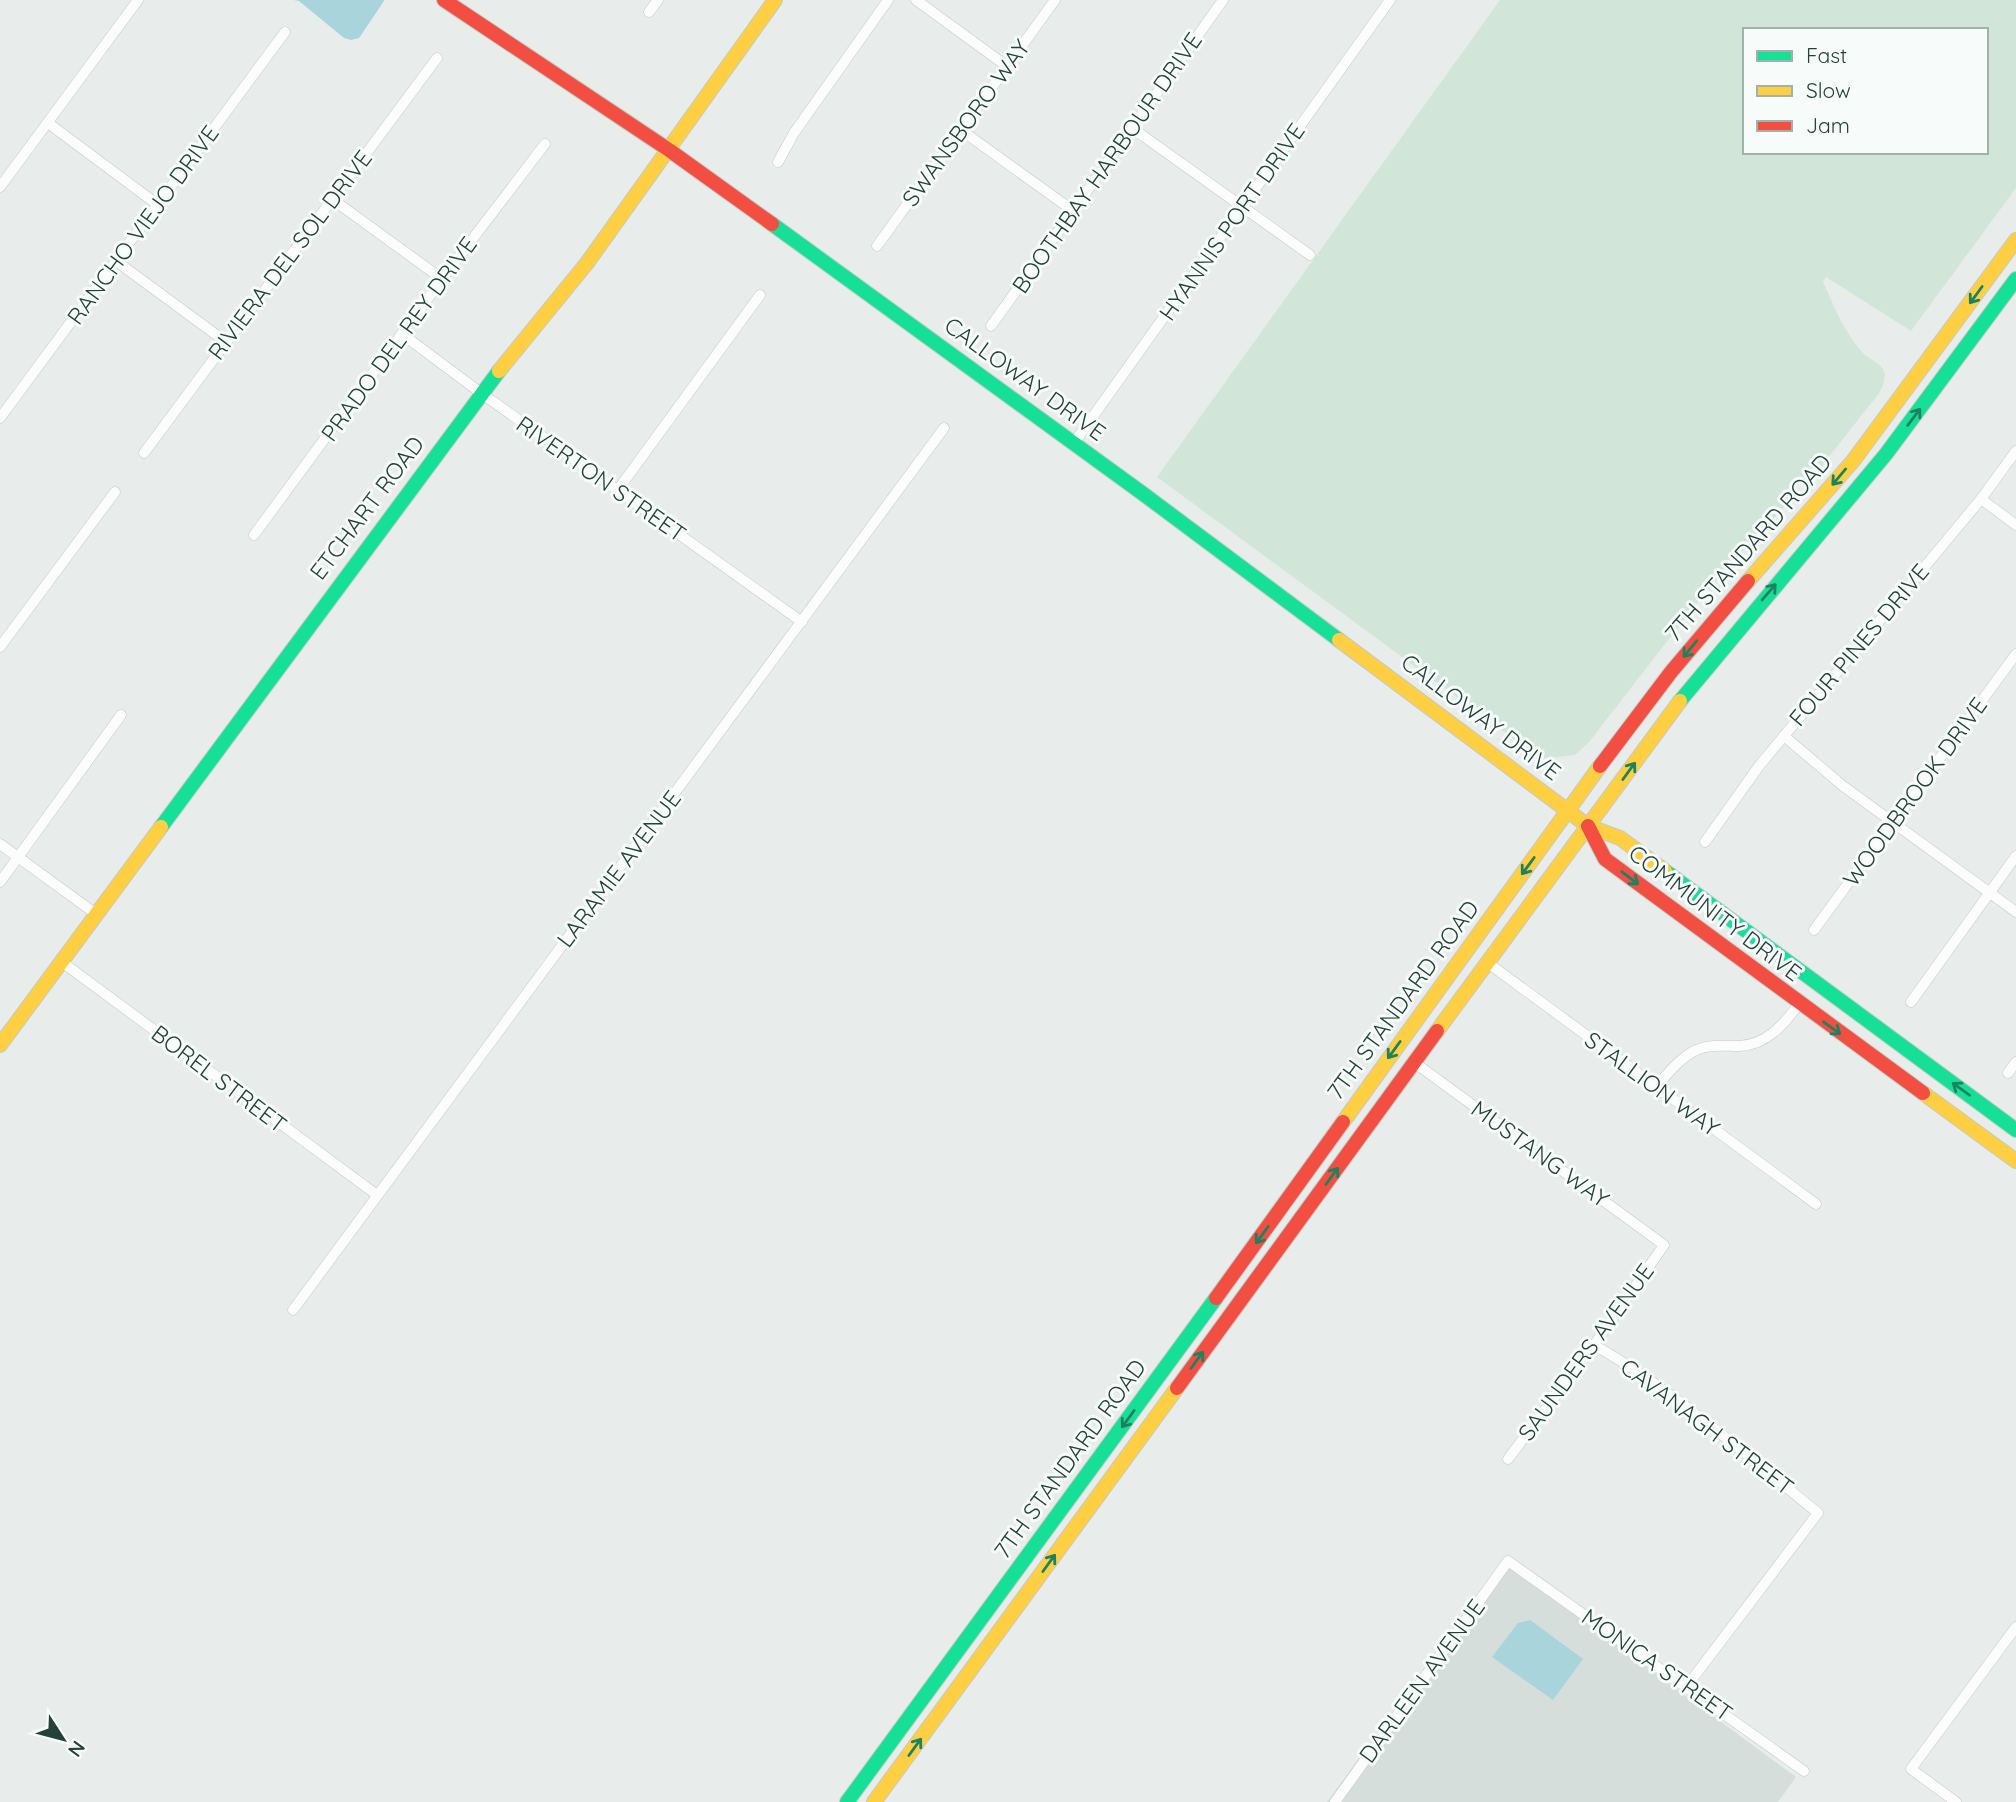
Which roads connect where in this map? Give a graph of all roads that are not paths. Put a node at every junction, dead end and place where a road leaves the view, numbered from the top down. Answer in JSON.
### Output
{"nodes":[{"id":1,"x":138,"y":0,"type":"edge"},
{"id":2,"x":444,"y":0,"type":"edge"},
{"id":3,"x":658,"y":0,"type":"edge"},
{"id":4,"x":775,"y":0,"type":"edge"},
{"id":5,"x":888,"y":0,"type":"edge"},
{"id":6,"x":916,"y":0,"type":"edge"},
{"id":7,"x":1055,"y":0,"type":"edge"},
{"id":8,"x":1223,"y":0,"type":"edge"},
{"id":9,"x":1390,"y":0,"type":"edge"},
{"id":10,"x":649,"y":12,"type":"dead end"},
{"id":11,"x":285,"y":32,"type":"dead end"},
{"id":12,"x":437,"y":58,"type":"dead end"},
{"id":13,"x":1008,"y":66,"type":"junction"},
{"id":14,"x":48,"y":123,"type":"junction"},
{"id":15,"x":1132,"y":128,"type":"junction"},
{"id":16,"x":961,"y":131,"type":"junction"},
{"id":17,"x":545,"y":144,"type":"dead end"},
{"id":18,"x":668,"y":150,"type":"junction"},
{"id":19,"x":778,"y":162,"type":"dead end"},
{"id":20,"x":0,"y":187,"type":"edge"},
{"id":21,"x":332,"y":199,"type":"junction"},
{"id":22,"x":158,"y":205,"type":"junction"},
{"id":23,"x":1243,"y":208,"type":"junction"},
{"id":24,"x":1072,"y":210,"type":"junction"},
{"id":25,"x":2016,"y":240,"type":"edge"},
{"id":26,"x":877,"y":246,"type":"dead end"},
{"id":27,"x":1310,"y":254,"type":"dead end"},
{"id":28,"x":116,"y":261,"type":"junction"},
{"id":29,"x":442,"y":279,"type":"junction"},
{"id":30,"x":2016,"y":279,"type":"edge"},
{"id":31,"x":760,"y":295,"type":"dead end"},
{"id":32,"x":991,"y":326,"type":"dead end"},
{"id":33,"x":402,"y":334,"type":"junction"},
{"id":34,"x":226,"y":342,"type":"junction"},
{"id":35,"x":481,"y":393,"type":"junction"},
{"id":36,"x":0,"y":418,"type":"edge"},
{"id":37,"x":944,"y":428,"type":"dead end"},
{"id":38,"x":1074,"y":443,"type":"junction"},
{"id":39,"x":2016,"y":451,"type":"edge"},
{"id":40,"x":144,"y":453,"type":"dead end"},
{"id":41,"x":617,"y":491,"type":"junction"},
{"id":42,"x":115,"y":492,"type":"dead end"},
{"id":43,"x":1981,"y":499,"type":"junction"},
{"id":44,"x":2016,"y":524,"type":"edge"},
{"id":45,"x":254,"y":535,"type":"dead end"},
{"id":46,"x":802,"y":622,"type":"junction"},
{"id":47,"x":0,"y":647,"type":"edge"},
{"id":48,"x":2016,"y":654,"type":"edge"},
{"id":49,"x":121,"y":715,"type":"dead end"},
{"id":50,"x":1784,"y":736,"type":"junction"},
{"id":51,"x":1568,"y":810,"type":"junction"},
{"id":52,"x":1892,"y":822,"type":"junction"},
{"id":53,"x":1588,"y":826,"type":"junction"},
{"id":54,"x":1705,"y":842,"type":"dead end"},
{"id":55,"x":0,"y":844,"type":"edge"},
{"id":56,"x":2016,"y":856,"type":"edge"},
{"id":57,"x":18,"y":857,"type":"junction"},
{"id":58,"x":0,"y":882,"type":"edge"},
{"id":59,"x":1989,"y":893,"type":"junction"},
{"id":60,"x":2016,"y":912,"type":"edge"},
{"id":61,"x":96,"y":914,"type":"junction"},
{"id":62,"x":1814,"y":930,"type":"dead end"},
{"id":63,"x":62,"y":962,"type":"junction"},
{"id":64,"x":1488,"y":963,"type":"junction"},
{"id":65,"x":1910,"y":1002,"type":"dead end"},
{"id":66,"x":1800,"y":1004,"type":"junction"},
{"id":67,"x":0,"y":1045,"type":"edge"},
{"id":68,"x":2016,"y":1062,"type":"edge"},
{"id":69,"x":1415,"y":1063,"type":"junction"},
{"id":70,"x":2008,"y":1073,"type":"dead end"},
{"id":71,"x":1656,"y":1087,"type":"junction"},
{"id":72,"x":2016,"y":1130,"type":"edge"},
{"id":73,"x":2016,"y":1161,"type":"edge"},
{"id":74,"x":377,"y":1195,"type":"junction"},
{"id":75,"x":1816,"y":1205,"type":"dead end"},
{"id":76,"x":1664,"y":1245,"type":"joint"},
{"id":77,"x":293,"y":1310,"type":"dead end"},
{"id":78,"x":1594,"y":1345,"type":"junction"},
{"id":79,"x":1508,"y":1459,"type":"dead end"},
{"id":80,"x":1508,"y":1561,"type":"joint"},
{"id":81,"x":2016,"y":1627,"type":"edge"},
{"id":82,"x":1687,"y":1686,"type":"junction"},
{"id":83,"x":1804,"y":1771,"type":"dead end"},
{"id":84,"x":847,"y":1802,"type":"edge"},
{"id":85,"x":874,"y":1802,"type":"edge"},
{"id":86,"x":1335,"y":1802,"type":"edge"},
{"id":87,"x":1956,"y":1802,"type":"edge"}],
"edges":[{"from":1,"to":14,"type":"street"},
{"from":2,"to":18,"type":"main road","name":"CALLOWAY DRIVE"},
{"from":3,"to":10,"type":"street"},
{"from":4,"to":18,"type":"main road","name":"ETCHART ROAD"},
{"from":5,"to":19,"type":"street"},
{"from":6,"to":13,"type":"street"},
{"from":7,"to":13,"type":"street","name":"SWANSBORO WAY"},
{"from":8,"to":15,"type":"street","name":"BOOTHBAY HARBOUR DRIVE"},
{"from":9,"to":23,"type":"street","name":"HYANNIS PORT DRIVE"},
{"from":11,"to":22,"type":"street","name":"RANCHO VIEJO DRIVE"},
{"from":12,"to":21,"type":"street","name":"RIVIERA DEL SOL DRIVE"},
{"from":13,"to":16,"type":"street","name":"SWANSBORO WAY"},
{"from":14,"to":20,"type":"street"},
{"from":14,"to":22,"type":"street"},
{"from":15,"to":23,"type":"street"},
{"from":15,"to":24,"type":"street","name":"BOOTHBAY HARBOUR DRIVE"},
{"from":16,"to":24,"type":"street"},
{"from":16,"to":26,"type":"street","name":"SWANSBORO WAY"},
{"from":17,"to":29,"type":"street","name":"PRADO DEL REY DRIVE"},
{"from":18,"to":35,"type":"main road","name":"ETCHART ROAD"},
{"from":18,"to":38,"type":"main road","name":"CALLOWAY DRIVE"},
{"from":21,"to":29,"type":"street"},
{"from":21,"to":34,"type":"street","name":"RIVIERA DEL SOL DRIVE"},
{"from":22,"to":28,"type":"street","name":"RANCHO VIEJO DRIVE"},
{"from":23,"to":27,"type":"street"},
{"from":23,"to":38,"type":"street","name":"HYANNIS PORT DRIVE"},
{"from":24,"to":32,"type":"street","name":"BOOTHBAY HARBOUR DRIVE"},
{"from":25,"to":51,"type":"main road","name":"7TH STANDARD ROAD","one_way":true},
{"from":28,"to":34,"type":"street"},
{"from":28,"to":36,"type":"street","name":"RANCHO VIEJO DRIVE"},
{"from":29,"to":33,"type":"street","name":"PRADO DEL REY DRIVE"},
{"from":53,"to":30,"type":"main road","name":"7TH STANDARD ROAD","one_way":true},
{"from":31,"to":41,"type":"street"},
{"from":33,"to":35,"type":"street","name":"RIVERTON STREET"},
{"from":33,"to":45,"type":"street","name":"PRADO DEL REY DRIVE"},
{"from":34,"to":40,"type":"street","name":"RIVIERA DEL SOL DRIVE"},
{"from":35,"to":41,"type":"street","name":"RIVERTON STREET"},
{"from":35,"to":61,"type":"main road","name":"ETCHART ROAD"},
{"from":37,"to":46,"type":"street","name":"LARAMIE AVENUE"},
{"from":38,"to":51,"type":"main road","name":"CALLOWAY DRIVE"},
{"from":39,"to":43,"type":"street","name":"FOUR PINES DRIVE"},
{"from":41,"to":46,"type":"street","name":"RIVERTON STREET"},
{"from":42,"to":47,"type":"street"},
{"from":43,"to":44,"type":"street"},
{"from":43,"to":50,"type":"street","name":"FOUR PINES DRIVE"},
{"from":46,"to":74,"type":"street","name":"LARAMIE AVENUE"},
{"from":48,"to":52,"type":"street","name":"WOODBROOK DRIVE"},
{"from":49,"to":57,"type":"street"},
{"from":50,"to":52,"type":"street"},
{"from":50,"to":54,"type":"street","name":"FOUR PINES DRIVE"},
{"from":51,"to":53,"type":"main road","name":"CALLOWAY DRIVE"},
{"from":51,"to":84,"type":"main road","name":"7TH STANDARD ROAD","one_way":true},
{"from":52,"to":59,"type":"street"},
{"from":52,"to":62,"type":"street","name":"WOODBROOK DRIVE"},
{"from":53,"to":64,"type":"main road","name":"7TH STANDARD ROAD"},
{"from":53,"to":66,"type":"main road","name":"COMMUNITY DRIVE","one_way":true},
{"from":72,"to":53,"type":"main road","name":"COMMUNITY DRIVE","one_way":true},
{"from":55,"to":57,"type":"street"},
{"from":56,"to":59,"type":"street"},
{"from":57,"to":58,"type":"street"},
{"from":57,"to":61,"type":"street"},
{"from":59,"to":60,"type":"street"},
{"from":59,"to":65,"type":"street"},
{"from":61,"to":63,"type":"main road","name":"ETCHART ROAD"},
{"from":63,"to":67,"type":"main road","name":"ETCHART ROAD"},
{"from":63,"to":74,"type":"street","name":"BOREL STREET"},
{"from":64,"to":69,"type":"main road","name":"7TH STANDARD ROAD"},
{"from":64,"to":71,"type":"street","name":"STALLION WAY"},
{"from":66,"to":71,"type":"street"},
{"from":66,"to":73,"type":"main road","name":"COMMUNITY DRIVE","one_way":true},
{"from":68,"to":70,"type":"street"},
{"from":69,"to":76,"type":"street","name":"MUSTANG WAY"},
{"from":85,"to":69,"type":"main road","name":"7TH STANDARD ROAD","one_way":true},
{"from":71,"to":75,"type":"street","name":"STALLION WAY"},
{"from":74,"to":77,"type":"street","name":"LARAMIE AVENUE"},
{"from":76,"to":78,"type":"street","name":"SAUNDERS AVENUE"},
{"from":78,"to":79,"type":"street","name":"SAUNDERS AVENUE"},
{"from":78,"to":82,"type":"street","name":"CAVANAGH STREET"},
{"from":80,"to":82,"type":"street","name":"MONICA STREET"},
{"from":80,"to":86,"type":"street","name":"DARLEEN AVENUE"},
{"from":81,"to":87,"type":"street"},
{"from":82,"to":83,"type":"street","name":"MONICA STREET"}]}
